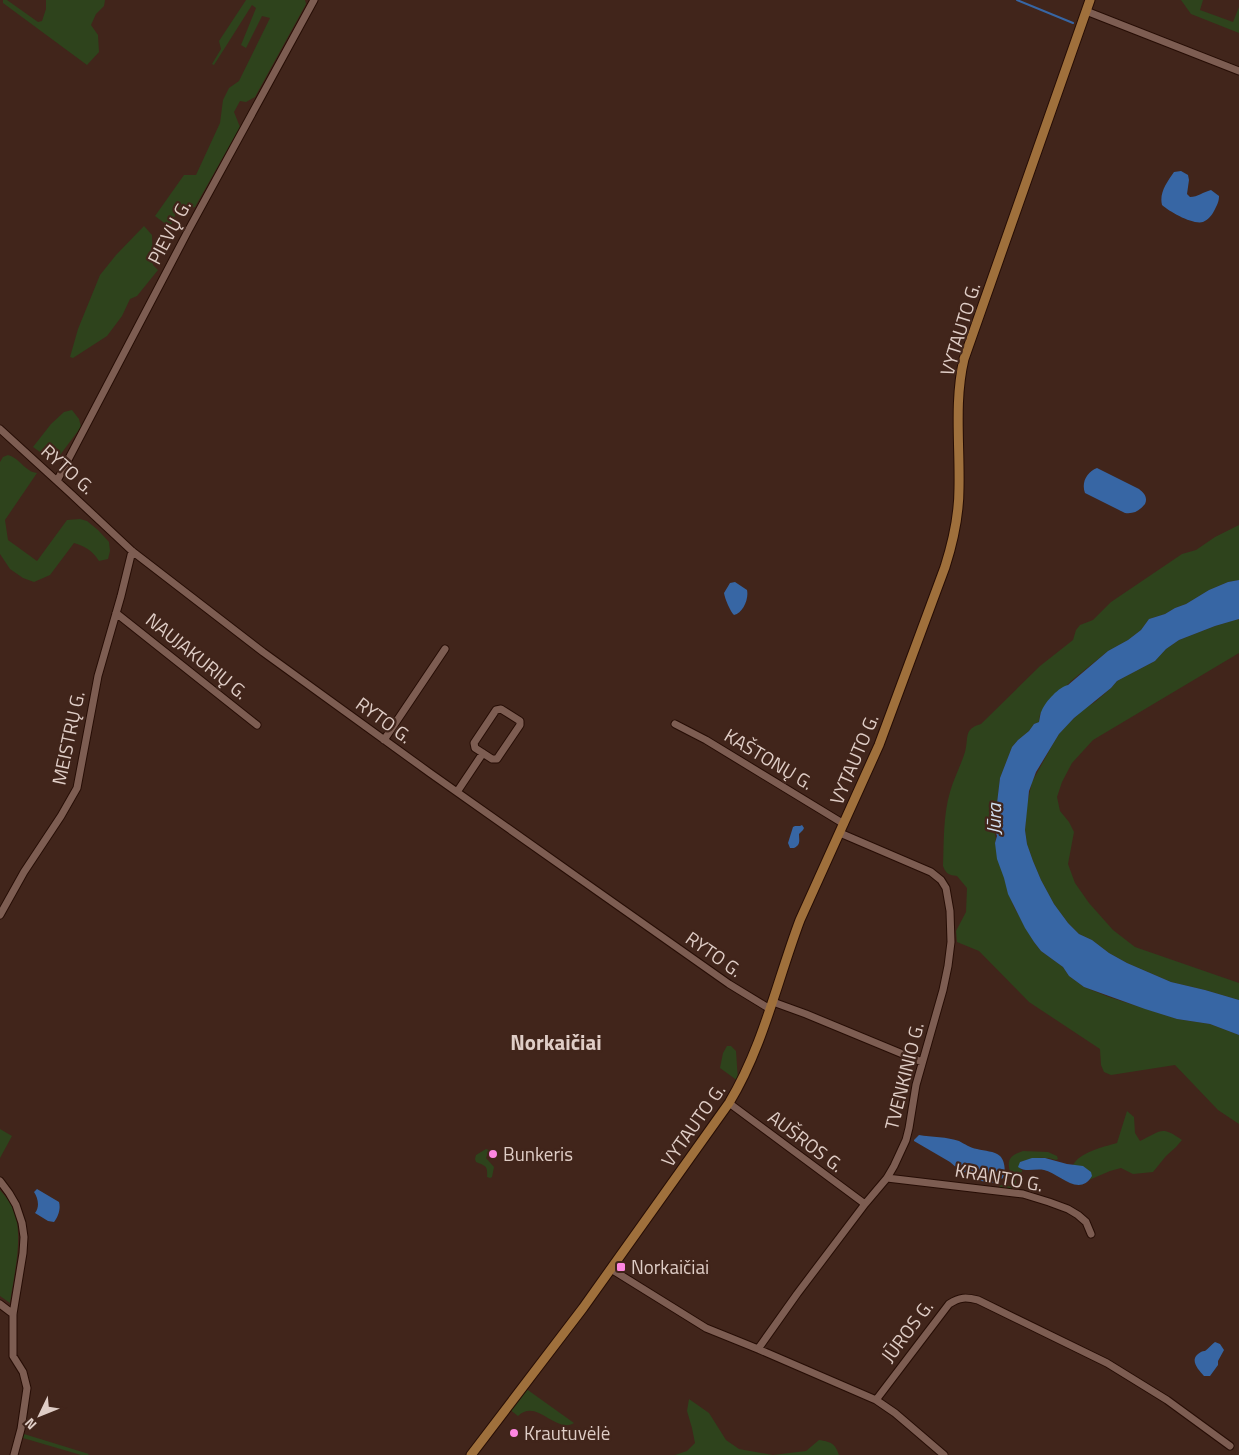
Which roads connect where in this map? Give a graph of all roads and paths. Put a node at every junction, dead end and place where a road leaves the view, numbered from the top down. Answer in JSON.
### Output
{"nodes":[{"id":1,"x":314,"y":0,"type":"edge"},
{"id":2,"x":1090,"y":0,"type":"edge"},
{"id":3,"x":1086,"y":11,"type":"junction"},
{"id":4,"x":1239,"y":71,"type":"edge"},
{"id":5,"x":0,"y":429,"type":"edge"},
{"id":6,"x":57,"y":481,"type":"junction"},
{"id":7,"x":132,"y":551,"type":"junction"},
{"id":8,"x":116,"y":613,"type":"junction"},
{"id":9,"x":445,"y":649,"type":"dead end"},
{"id":10,"x":675,"y":724,"type":"dead end"},
{"id":11,"x":257,"y":725,"type":"dead end"},
{"id":12,"x":384,"y":740,"type":"junction"},
{"id":13,"x":483,"y":754,"type":"junction"},
{"id":14,"x":456,"y":792,"type":"junction"},
{"id":15,"x":844,"y":824,"type":"junction"},
{"id":16,"x":840,"y":833,"type":"junction"},
{"id":17,"x":0,"y":915,"type":"edge"},
{"id":18,"x":771,"y":1006,"type":"junction"},
{"id":19,"x":922,"y":1062,"type":"junction"},
{"id":20,"x":729,"y":1103,"type":"junction"},
{"id":21,"x":887,"y":1178,"type":"junction"},
{"id":22,"x":0,"y":1181,"type":"edge"},
{"id":23,"x":865,"y":1204,"type":"junction"},
{"id":24,"x":1091,"y":1234,"type":"dead end"},
{"id":25,"x":610,"y":1269,"type":"junction"},
{"id":26,"x":0,"y":1304,"type":"edge"},
{"id":27,"x":13,"y":1314,"type":"junction"},
{"id":28,"x":758,"y":1349,"type":"junction"},
{"id":29,"x":876,"y":1400,"type":"junction"},
{"id":30,"x":1230,"y":1446,"type":"dead end"},
{"id":31,"x":14,"y":1455,"type":"edge"},
{"id":32,"x":471,"y":1455,"type":"edge"},
{"id":33,"x":944,"y":1455,"type":"edge"}],
"edges":[{"from":1,"to":6,"type":"street","name":"PIEVŲ G."},
{"from":2,"to":3,"type":"main road","name":"VYTAUTO G."},
{"from":3,"to":4,"type":"street"},
{"from":3,"to":15,"type":"main road","name":"VYTAUTO G."},
{"from":5,"to":6,"type":"street","name":"RYTO G."},
{"from":6,"to":7,"type":"street","name":"RYTO G."},
{"from":7,"to":8,"type":"street","name":"MEISTRŲ G."},
{"from":7,"to":12,"type":"street","name":"RYTO G."},
{"from":8,"to":11,"type":"street","name":"NAUJAKURIŲ G."},
{"from":8,"to":17,"type":"street","name":"MEISTRŲ G."},
{"from":9,"to":12,"type":"street"},
{"from":10,"to":15,"type":"street","name":"KAŠTONŲ G."},
{"from":12,"to":14,"type":"street","name":"RYTO G."},
{"from":13,"to":13,"type":"street"},
{"from":13,"to":14,"type":"street"},
{"from":14,"to":18,"type":"street","name":"RYTO G."},
{"from":15,"to":16,"type":"main road","name":"VYTAUTO G."},
{"from":16,"to":18,"type":"main road","name":"VYTAUTO G."},
{"from":16,"to":19,"type":"street","name":"TVENKINIO G."},
{"from":18,"to":19,"type":"street","name":"RYTO G."},
{"from":18,"to":20,"type":"main road","name":"VYTAUTO G."},
{"from":19,"to":21,"type":"street","name":"TVENKINIO G."},
{"from":20,"to":23,"type":"street","name":"AUŠROS G."},
{"from":20,"to":25,"type":"main road","name":"VYTAUTO G."},
{"from":21,"to":23,"type":"street","name":"TVENKINIO G."},
{"from":21,"to":24,"type":"street","name":"KRANTO G."},
{"from":22,"to":27,"type":"street"},
{"from":23,"to":28,"type":"street","name":"TVENKINIO G."},
{"from":25,"to":28,"type":"street"},
{"from":25,"to":32,"type":"main road","name":"VYTAUTO G."},
{"from":26,"to":27,"type":"street"},
{"from":27,"to":31,"type":"street"},
{"from":28,"to":29,"type":"street"},
{"from":29,"to":30,"type":"street","name":"JŪROS G."},
{"from":29,"to":33,"type":"street"}]}
